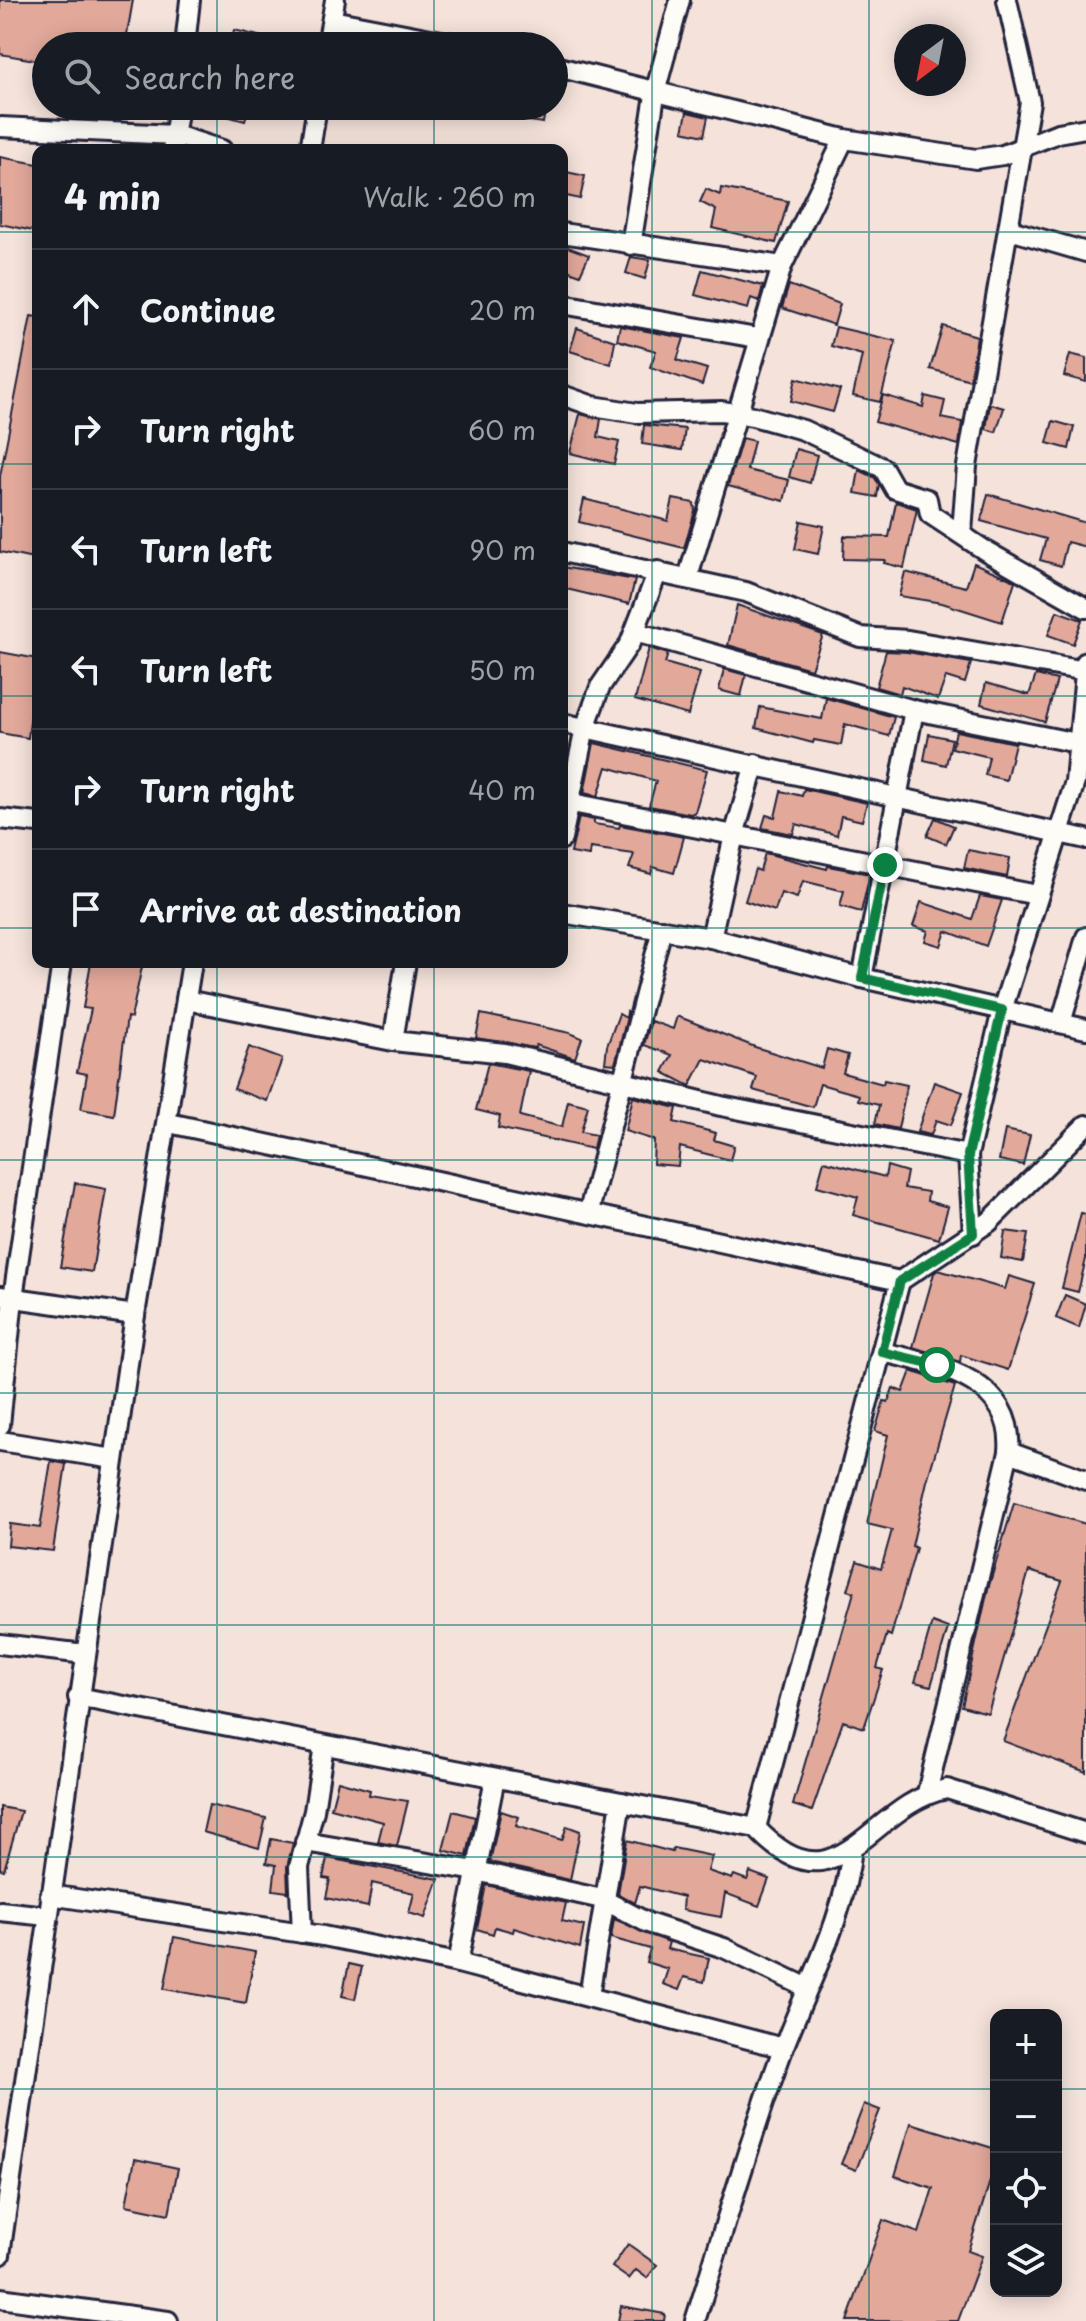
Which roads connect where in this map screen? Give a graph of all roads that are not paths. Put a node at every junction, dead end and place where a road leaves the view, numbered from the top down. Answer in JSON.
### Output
{"nodes":[{"id":1,"x":190,"y":0,"type":"edge"},
{"id":2,"x":335,"y":0,"type":"edge"},
{"id":3,"x":680,"y":0,"type":"edge"},
{"id":4,"x":1007,"y":0,"type":"edge"},
{"id":5,"x":332,"y":20,"type":"junction"},
{"id":6,"x":187,"y":32,"type":"edge"},
{"id":7,"x":330,"y":32,"type":"edge"},
{"id":8,"x":394,"y":32,"type":"edge"},
{"id":9,"x":568,"y":69,"type":"edge"},
{"id":10,"x":656,"y":89,"type":"junction"},
{"id":11,"x":177,"y":120,"type":"edge"},
{"id":12,"x":315,"y":120,"type":"edge"},
{"id":13,"x":0,"y":127,"type":"edge"},
{"id":14,"x":1086,"y":128,"type":"edge"},
{"id":15,"x":844,"y":139,"type":"junction"},
{"id":16,"x":174,"y":143,"type":"edge"},
{"id":17,"x":311,"y":144,"type":"edge"},
{"id":18,"x":1025,"y":147,"type":"junction"},
{"id":19,"x":1010,"y":230,"type":"junction"},
{"id":20,"x":568,"y":234,"type":"edge"},
{"id":21,"x":631,"y":245,"type":"junction"},
{"id":22,"x":1086,"y":252,"type":"edge"},
{"id":23,"x":782,"y":266,"type":"junction"},
{"id":24,"x":568,"y":305,"type":"edge"},
{"id":25,"x":757,"y":338,"type":"junction"},
{"id":26,"x":568,"y":397,"type":"edge"},
{"id":27,"x":737,"y":412,"type":"junction"},
{"id":28,"x":962,"y":532,"type":"junction"},
{"id":29,"x":568,"y":553,"type":"edge"},
{"id":30,"x":658,"y":571,"type":"junction"},
{"id":31,"x":688,"y":577,"type":"junction"},
{"id":32,"x":1086,"y":608,"type":"edge"},
{"id":33,"x":635,"y":632,"type":"junction"},
{"id":34,"x":1086,"y":662,"type":"edge"},
{"id":35,"x":1086,"y":671,"type":"edge"},
{"id":36,"x":914,"y":710,"type":"junction"},
{"id":37,"x":568,"y":724,"type":"edge"},
{"id":38,"x":585,"y":728,"type":"junction"},
{"id":39,"x":1077,"y":743,"type":"junction"},
{"id":40,"x":755,"y":764,"type":"junction"},
{"id":41,"x":568,"y":794,"type":"edge"},
{"id":42,"x":898,"y":795,"type":"junction"},
{"id":43,"x":568,"y":802,"type":"edge"},
{"id":44,"x":0,"y":819,"type":"edge"},
{"id":45,"x":32,"y":822,"type":"edge"},
{"id":46,"x":1060,"y":834,"type":"junction"},
{"id":47,"x":734,"y":835,"type":"junction"},
{"id":48,"x":1086,"y":839,"type":"edge"},
{"id":49,"x":885,"y":865,"type":"junction"},
{"id":50,"x":1037,"y":895,"type":"junction"},
{"id":51,"x":568,"y":914,"type":"edge"},
{"id":52,"x":662,"y":929,"type":"junction"},
{"id":53,"x":1086,"y":937,"type":"edge"},
{"id":54,"x":711,"y":938,"type":"junction"},
{"id":55,"x":61,"y":968,"type":"edge"},
{"id":56,"x":191,"y":968,"type":"edge"},
{"id":57,"x":405,"y":968,"type":"edge"},
{"id":58,"x":862,"y":978,"type":"junction"},
{"id":59,"x":186,"y":1000,"type":"junction"},
{"id":60,"x":1002,"y":1010,"type":"junction"},
{"id":61,"x":1061,"y":1023,"type":"junction"},
{"id":62,"x":1086,"y":1029,"type":"edge"},
{"id":63,"x":393,"y":1041,"type":"junction"},
{"id":64,"x":623,"y":1080,"type":"junction"},
{"id":65,"x":169,"y":1123,"type":"junction"},
{"id":66,"x":1086,"y":1125,"type":"edge"},
{"id":67,"x":968,"y":1155,"type":"junction"},
{"id":68,"x":589,"y":1211,"type":"junction"},
{"id":69,"x":973,"y":1234,"type":"junction"},
{"id":70,"x":900,"y":1281,"type":"junction"},
{"id":71,"x":7,"y":1297,"type":"edge"},
{"id":72,"x":135,"y":1315,"type":"junction"},
{"id":73,"x":882,"y":1352,"type":"junction"},
{"id":74,"x":0,"y":1425,"type":"edge"},
{"id":75,"x":0,"y":1441,"type":"edge"},
{"id":76,"x":1009,"y":1452,"type":"junction"},
{"id":77,"x":114,"y":1459,"type":"junction"},
{"id":78,"x":1086,"y":1480,"type":"edge"},
{"id":79,"x":0,"y":1644,"type":"edge"},
{"id":80,"x":85,"y":1654,"type":"junction"},
{"id":81,"x":78,"y":1697,"type":"junction"},
{"id":82,"x":324,"y":1745,"type":"junction"},
{"id":83,"x":495,"y":1778,"type":"junction"},
{"id":84,"x":927,"y":1793,"type":"junction"},
{"id":85,"x":621,"y":1802,"type":"junction"},
{"id":86,"x":756,"y":1828,"type":"junction"},
{"id":87,"x":1086,"y":1833,"type":"edge"},
{"id":88,"x":305,"y":1842,"type":"junction"},
{"id":89,"x":852,"y":1848,"type":"junction"},
{"id":90,"x":476,"y":1871,"type":"junction"},
{"id":91,"x":50,"y":1895,"type":"junction"},
{"id":92,"x":602,"y":1899,"type":"junction"},
{"id":93,"x":0,"y":1911,"type":"edge"},
{"id":94,"x":47,"y":1916,"type":"junction"},
{"id":95,"x":302,"y":1933,"type":"junction"},
{"id":96,"x":458,"y":1963,"type":"junction"},
{"id":97,"x":808,"y":1988,"type":"junction"},
{"id":98,"x":589,"y":1996,"type":"junction"},
{"id":99,"x":783,"y":2048,"type":"junction"},
{"id":100,"x":0,"y":2255,"type":"edge"},
{"id":101,"x":0,"y":2298,"type":"edge"},
{"id":102,"x":168,"y":2321,"type":"edge"},
{"id":103,"x":695,"y":2321,"type":"edge"}],
"edges":[{"from":1,"to":6,"type":"street"},
{"from":2,"to":5,"type":"street"},
{"from":3,"to":10,"type":"street"},
{"from":4,"to":18,"type":"street"},
{"from":5,"to":7,"type":"street"},
{"from":5,"to":8,"type":"street"},
{"from":9,"to":10,"type":"street"},
{"from":10,"to":15,"type":"street"},
{"from":10,"to":21,"type":"street"},
{"from":11,"to":16,"type":"street"},
{"from":12,"to":17,"type":"street"},
{"from":13,"to":16,"type":"street"},
{"from":14,"to":18,"type":"street"},
{"from":15,"to":18,"type":"street"},
{"from":15,"to":23,"type":"street"},
{"from":18,"to":19,"type":"street"},
{"from":19,"to":22,"type":"street"},
{"from":19,"to":28,"type":"street"},
{"from":20,"to":21,"type":"street"},
{"from":21,"to":23,"type":"street"},
{"from":23,"to":25,"type":"street"},
{"from":24,"to":25,"type":"street"},
{"from":25,"to":27,"type":"street"},
{"from":26,"to":27,"type":"street"},
{"from":27,"to":28,"type":"street"},
{"from":27,"to":31,"type":"street"},
{"from":28,"to":32,"type":"street"},
{"from":29,"to":30,"type":"street"},
{"from":30,"to":31,"type":"street"},
{"from":30,"to":33,"type":"street"},
{"from":31,"to":35,"type":"street"},
{"from":33,"to":36,"type":"street"},
{"from":33,"to":38,"type":"street"},
{"from":34,"to":35,"type":"street"},
{"from":35,"to":39,"type":"street"},
{"from":36,"to":39,"type":"street"},
{"from":36,"to":42,"type":"street"},
{"from":37,"to":38,"type":"street"},
{"from":38,"to":40,"type":"street"},
{"from":38,"to":41,"type":"street"},
{"from":39,"to":46,"type":"street"},
{"from":40,"to":42,"type":"street"},
{"from":40,"to":47,"type":"street"},
{"from":42,"to":46,"type":"street"},
{"from":42,"to":49,"type":"street"},
{"from":43,"to":47,"type":"street"},
{"from":44,"to":45,"type":"street"},
{"from":46,"to":48,"type":"street"},
{"from":46,"to":50,"type":"street"},
{"from":47,"to":49,"type":"street"},
{"from":47,"to":54,"type":"street"},
{"from":49,"to":50,"type":"street"},
{"from":49,"to":58,"type":"street"},
{"from":50,"to":60,"type":"street"},
{"from":51,"to":52,"type":"street"},
{"from":52,"to":54,"type":"street"},
{"from":52,"to":64,"type":"street"},
{"from":53,"to":61,"type":"street"},
{"from":54,"to":58,"type":"street"},
{"from":55,"to":71,"type":"street"},
{"from":56,"to":59,"type":"street"},
{"from":57,"to":63,"type":"street"},
{"from":58,"to":60,"type":"street"},
{"from":59,"to":63,"type":"street"},
{"from":59,"to":65,"type":"street"},
{"from":60,"to":61,"type":"street"},
{"from":60,"to":67,"type":"street"},
{"from":61,"to":62,"type":"street"},
{"from":63,"to":64,"type":"street"},
{"from":64,"to":67,"type":"street"},
{"from":64,"to":68,"type":"street"},
{"from":65,"to":68,"type":"street"},
{"from":65,"to":72,"type":"street"},
{"from":66,"to":69,"type":"street"},
{"from":67,"to":69,"type":"street"},
{"from":68,"to":70,"type":"street"},
{"from":69,"to":70,"type":"street"},
{"from":70,"to":73,"type":"street"},
{"from":71,"to":72,"type":"street"},
{"from":71,"to":74,"type":"street"},
{"from":72,"to":77,"type":"street"},
{"from":73,"to":76,"type":"street"},
{"from":73,"to":86,"type":"street"},
{"from":75,"to":77,"type":"street"},
{"from":76,"to":78,"type":"street"},
{"from":76,"to":84,"type":"street"},
{"from":77,"to":80,"type":"street"},
{"from":79,"to":80,"type":"street"},
{"from":80,"to":81,"type":"street"},
{"from":81,"to":82,"type":"street"},
{"from":81,"to":91,"type":"street"},
{"from":82,"to":83,"type":"street"},
{"from":82,"to":88,"type":"street"},
{"from":83,"to":85,"type":"street"},
{"from":83,"to":90,"type":"street"},
{"from":84,"to":87,"type":"street"},
{"from":84,"to":89,"type":"street"},
{"from":85,"to":86,"type":"street"},
{"from":85,"to":92,"type":"street"},
{"from":86,"to":89,"type":"street"},
{"from":88,"to":90,"type":"street"},
{"from":88,"to":95,"type":"street"},
{"from":89,"to":97,"type":"street"},
{"from":90,"to":92,"type":"street"},
{"from":90,"to":96,"type":"street"},
{"from":91,"to":94,"type":"street"},
{"from":91,"to":95,"type":"street"},
{"from":92,"to":97,"type":"street"},
{"from":92,"to":98,"type":"street"},
{"from":93,"to":94,"type":"street"},
{"from":94,"to":100,"type":"street"},
{"from":95,"to":96,"type":"street"},
{"from":96,"to":98,"type":"street"},
{"from":97,"to":99,"type":"street"},
{"from":98,"to":99,"type":"street"},
{"from":99,"to":103,"type":"street"},
{"from":101,"to":102,"type":"street"}]}
